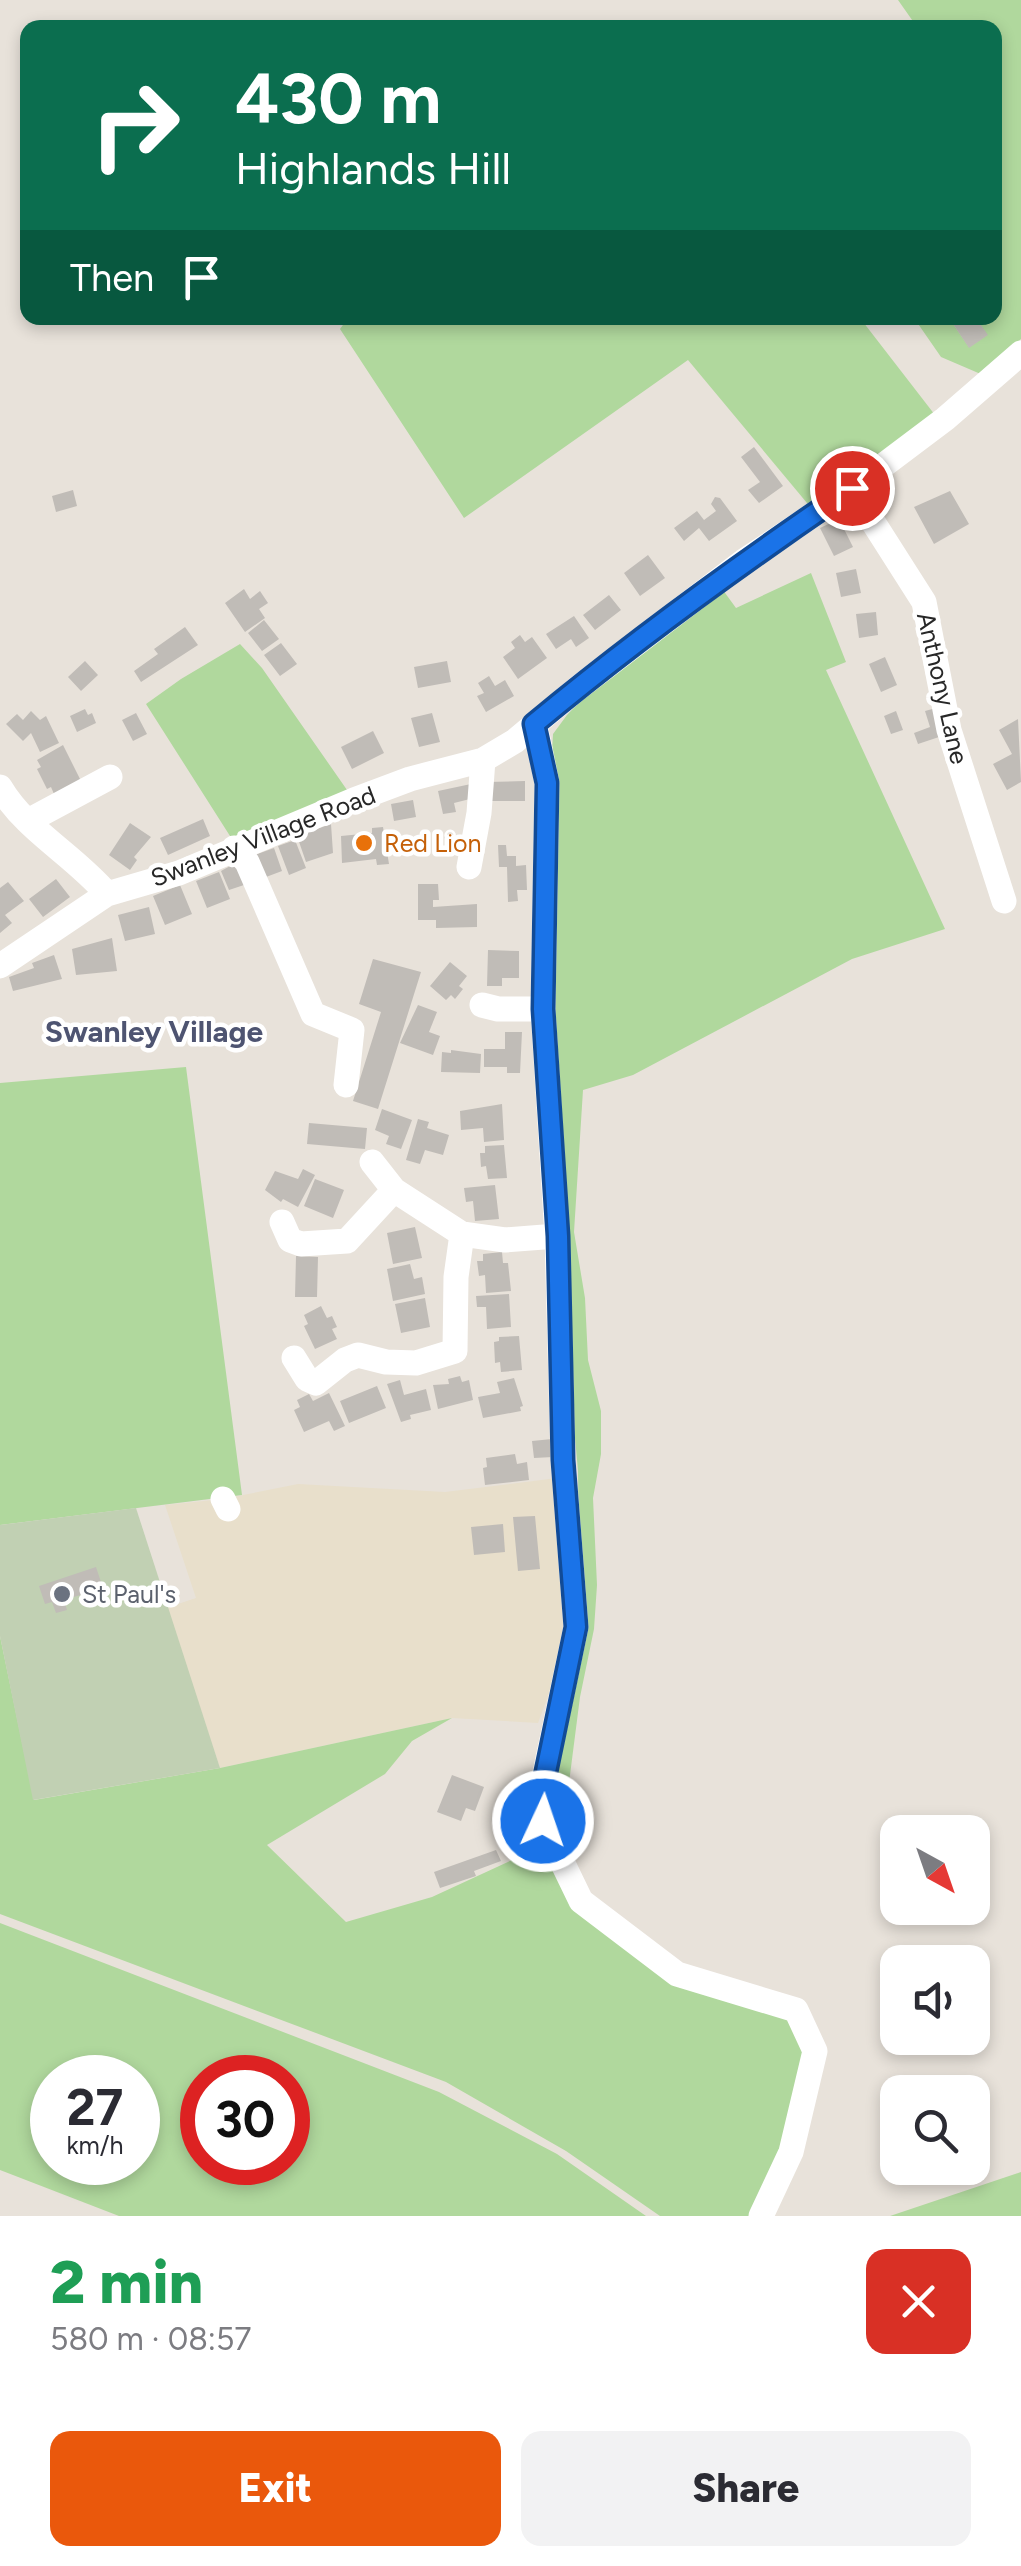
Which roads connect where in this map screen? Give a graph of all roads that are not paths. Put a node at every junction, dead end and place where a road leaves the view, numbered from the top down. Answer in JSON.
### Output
{"nodes":[{"id":1,"x":1021,"y":353,"type":"edge"},
{"id":2,"x":852,"y":488,"type":"junction"},
{"id":3,"x":534,"y":724,"type":"junction"},
{"id":4,"x":483,"y":760,"type":"junction"},
{"id":5,"x":110,"y":777,"type":"dead end"},
{"id":6,"x":0,"y":787,"type":"edge"},
{"id":7,"x":28,"y":822,"type":"junction"},
{"id":8,"x":234,"y":848,"type":"junction"},
{"id":9,"x":469,"y":866,"type":"dead end"},
{"id":10,"x":107,"y":894,"type":"junction"},
{"id":11,"x":1004,"y":902,"type":"dead end"},
{"id":12,"x":0,"y":966,"type":"edge"},
{"id":13,"x":482,"y":1005,"type":"dead end"},
{"id":14,"x":543,"y":1009,"type":"junction"},
{"id":15,"x":346,"y":1085,"type":"dead end"},
{"id":16,"x":372,"y":1162,"type":"dead end"},
{"id":17,"x":394,"y":1190,"type":"junction"},
{"id":18,"x":282,"y":1222,"type":"dead end"},
{"id":19,"x":462,"y":1234,"type":"junction"},
{"id":20,"x":558,"y":1236,"type":"junction"},
{"id":21,"x":294,"y":1358,"type":"dead end"},
{"id":22,"x":761,"y":2216,"type":"edge"}],
"edges":[{"from":1,"to":2,"type":"street","name":"Swanley Village Road"},
{"from":2,"to":3,"type":"street","name":"Swanley Village Road"},
{"from":2,"to":11,"type":"street","name":"Anthony Lane"},
{"from":3,"to":4,"type":"street","name":"Swanley Village Road"},
{"from":3,"to":14,"type":"street"},
{"from":4,"to":8,"type":"street","name":"Swanley Village Road"},
{"from":4,"to":9,"type":"street"},
{"from":5,"to":7,"type":"street"},
{"from":6,"to":7,"type":"street"},
{"from":7,"to":10,"type":"street"},
{"from":8,"to":10,"type":"street","name":"Swanley Village Road"},
{"from":8,"to":15,"type":"street"},
{"from":10,"to":12,"type":"street","name":"Swanley Village Road"},
{"from":13,"to":14,"type":"street"},
{"from":14,"to":20,"type":"street"},
{"from":16,"to":17,"type":"street"},
{"from":17,"to":18,"type":"street"},
{"from":17,"to":19,"type":"street"},
{"from":19,"to":20,"type":"street"},
{"from":19,"to":21,"type":"street"},
{"from":20,"to":22,"type":"street"}]}
